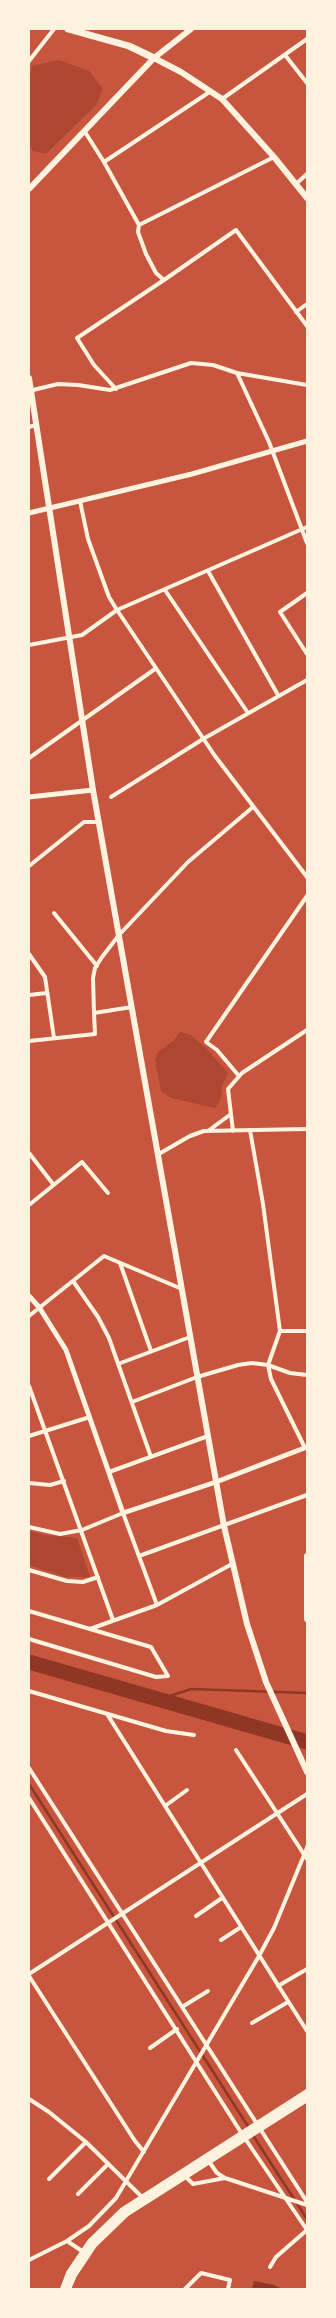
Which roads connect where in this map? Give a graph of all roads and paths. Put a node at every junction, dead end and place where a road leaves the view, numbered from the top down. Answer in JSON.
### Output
{"nodes":[{"id":1,"x":54,"y":29,"type":"edge"},
{"id":2,"x":68,"y":29,"type":"edge"},
{"id":3,"x":191,"y":29,"type":"edge"},
{"id":4,"x":90,"y":31,"type":"edge"},
{"id":5,"x":307,"y":39,"type":"edge"},
{"id":6,"x":285,"y":55,"type":"junction"},
{"id":7,"x":154,"y":58,"type":"junction"},
{"id":8,"x":29,"y":61,"type":"edge"},
{"id":9,"x":307,"y":83,"type":"edge"},
{"id":10,"x":210,"y":91,"type":"junction"},
{"id":11,"x":222,"y":99,"type":"junction"},
{"id":12,"x":85,"y":132,"type":"junction"},
{"id":13,"x":274,"y":156,"type":"junction"},
{"id":14,"x":104,"y":162,"type":"junction"},
{"id":15,"x":307,"y":174,"type":"edge"},
{"id":16,"x":296,"y":184,"type":"junction"},
{"id":17,"x":29,"y":189,"type":"edge"},
{"id":18,"x":307,"y":198,"type":"edge"},
{"id":19,"x":139,"y":225,"type":"junction"},
{"id":20,"x":164,"y":280,"type":"junction"},
{"id":21,"x":307,"y":304,"type":"edge"},
{"id":22,"x":296,"y":312,"type":"junction"},
{"id":23,"x":307,"y":326,"type":"edge"},
{"id":24,"x":237,"y":373,"type":"junction"},
{"id":25,"x":29,"y":378,"type":"edge"},
{"id":26,"x":307,"y":384,"type":"edge"},
{"id":27,"x":116,"y":389,"type":"junction"},
{"id":28,"x":30,"y":391,"type":"edge"},
{"id":29,"x":32,"y":426,"type":"edge"},
{"id":30,"x":307,"y":441,"type":"edge"},
{"id":31,"x":272,"y":452,"type":"junction"},
{"id":32,"x":80,"y":501,"type":"junction"},
{"id":33,"x":48,"y":508,"type":"junction"},
{"id":34,"x":29,"y":513,"type":"edge"},
{"id":35,"x":307,"y":528,"type":"edge"},
{"id":36,"x":301,"y":530,"type":"junction"},
{"id":37,"x":307,"y":543,"type":"edge"},
{"id":38,"x":208,"y":571,"type":"junction"},
{"id":39,"x":166,"y":590,"type":"junction"},
{"id":40,"x":307,"y":593,"type":"edge"},
{"id":41,"x":117,"y":610,"type":"junction"},
{"id":42,"x":69,"y":637,"type":"junction"},
{"id":43,"x":29,"y":645,"type":"edge"},
{"id":44,"x":307,"y":654,"type":"edge"},
{"id":45,"x":155,"y":669,"type":"junction"},
{"id":46,"x":307,"y":680,"type":"edge"},
{"id":47,"x":278,"y":695,"type":"junction"},
{"id":48,"x":248,"y":713,"type":"junction"},
{"id":49,"x":82,"y":721,"type":"junction"},
{"id":50,"x":203,"y":739,"type":"junction"},
{"id":51,"x":29,"y":758,"type":"edge"},
{"id":52,"x":93,"y":790,"type":"junction"},
{"id":53,"x":29,"y":797,"type":"edge"},
{"id":54,"x":111,"y":797,"type":"dead end"},
{"id":55,"x":252,"y":807,"type":"junction"},
{"id":56,"x":99,"y":822,"type":"junction"},
{"id":57,"x":29,"y":866,"type":"edge"},
{"id":58,"x":307,"y":877,"type":"edge"},
{"id":59,"x":307,"y":896,"type":"edge"},
{"id":60,"x":54,"y":913,"type":"dead end"},
{"id":61,"x":119,"y":935,"type":"junction"},
{"id":62,"x":29,"y":954,"type":"edge"},
{"id":63,"x":96,"y":966,"type":"junction"},
{"id":64,"x":47,"y":992,"type":"junction"},
{"id":65,"x":29,"y":995,"type":"edge"},
{"id":66,"x":132,"y":1007,"type":"junction"},
{"id":67,"x":94,"y":1013,"type":"junction"},
{"id":68,"x":307,"y":1030,"type":"edge"},
{"id":69,"x":54,"y":1038,"type":"junction"},
{"id":70,"x":29,"y":1041,"type":"edge"},
{"id":71,"x":239,"y":1076,"type":"junction"},
{"id":72,"x":231,"y":1114,"type":"junction"},
{"id":73,"x":250,"y":1130,"type":"junction"},
{"id":74,"x":307,"y":1130,"type":"edge"},
{"id":75,"x":208,"y":1131,"type":"junction"},
{"id":76,"x":233,"y":1131,"type":"junction"},
{"id":77,"x":29,"y":1153,"type":"edge"},
{"id":78,"x":158,"y":1155,"type":"junction"},
{"id":79,"x":54,"y":1184,"type":"junction"},
{"id":80,"x":108,"y":1193,"type":"dead end"},
{"id":81,"x":29,"y":1205,"type":"edge"},
{"id":82,"x":120,"y":1263,"type":"junction"},
{"id":83,"x":73,"y":1281,"type":"junction"},
{"id":84,"x":182,"y":1289,"type":"junction"},
{"id":85,"x":29,"y":1296,"type":"edge"},
{"id":86,"x":40,"y":1307,"type":"junction"},
{"id":87,"x":29,"y":1316,"type":"edge"},
{"id":88,"x":280,"y":1331,"type":"junction"},
{"id":89,"x":307,"y":1331,"type":"edge"},
{"id":90,"x":190,"y":1337,"type":"junction"},
{"id":91,"x":151,"y":1351,"type":"junction"},
{"id":92,"x":118,"y":1364,"type":"junction"},
{"id":93,"x":268,"y":1365,"type":"junction"},
{"id":94,"x":307,"y":1375,"type":"edge"},
{"id":95,"x":197,"y":1377,"type":"junction"},
{"id":96,"x":29,"y":1386,"type":"edge"},
{"id":97,"x":132,"y":1402,"type":"junction"},
{"id":98,"x":90,"y":1417,"type":"junction"},
{"id":99,"x":46,"y":1432,"type":"junction"},
{"id":100,"x":29,"y":1436,"type":"edge"},
{"id":101,"x":208,"y":1436,"type":"junction"},
{"id":102,"x":306,"y":1448,"type":"edge"},
{"id":103,"x":151,"y":1457,"type":"junction"},
{"id":104,"x":109,"y":1472,"type":"junction"},
{"id":105,"x":64,"y":1481,"type":"junction"},
{"id":106,"x":216,"y":1482,"type":"junction"},
{"id":107,"x":29,"y":1483,"type":"edge"},
{"id":108,"x":307,"y":1495,"type":"edge"},
{"id":109,"x":123,"y":1513,"type":"junction"},
{"id":110,"x":224,"y":1526,"type":"junction"},
{"id":111,"x":29,"y":1527,"type":"edge"},
{"id":112,"x":82,"y":1530,"type":"junction"},
{"id":113,"x":139,"y":1556,"type":"junction"},
{"id":114,"x":307,"y":1556,"type":"edge"},
{"id":115,"x":232,"y":1564,"type":"junction"},
{"id":116,"x":29,"y":1570,"type":"edge"},
{"id":117,"x":98,"y":1576,"type":"junction"},
{"id":118,"x":157,"y":1605,"type":"junction"},
{"id":119,"x":29,"y":1611,"type":"edge"},
{"id":120,"x":307,"y":1619,"type":"edge"},
{"id":121,"x":113,"y":1620,"type":"junction"},
{"id":122,"x":90,"y":1629,"type":"junction"},
{"id":123,"x":29,"y":1639,"type":"edge"},
{"id":124,"x":29,"y":1691,"type":"edge"},
{"id":125,"x":107,"y":1714,"type":"junction"},
{"id":126,"x":194,"y":1735,"type":"dead end"},
{"id":127,"x":236,"y":1750,"type":"dead end"},
{"id":128,"x":29,"y":1768,"type":"edge"},
{"id":129,"x":307,"y":1772,"type":"edge"},
{"id":130,"x":187,"y":1790,"type":"dead end"},
{"id":131,"x":307,"y":1794,"type":"edge"},
{"id":132,"x":29,"y":1798,"type":"edge"},
{"id":133,"x":165,"y":1806,"type":"junction"},
{"id":134,"x":278,"y":1814,"type":"junction"},
{"id":135,"x":307,"y":1846,"type":"edge"},
{"id":136,"x":306,"y":1857,"type":"edge"},
{"id":137,"x":201,"y":1864,"type":"junction"},
{"id":138,"x":222,"y":1898,"type":"junction"},
{"id":139,"x":122,"y":1914,"type":"junction"},
{"id":140,"x":196,"y":1916,"type":"dead end"},
{"id":141,"x":108,"y":1923,"type":"junction"},
{"id":142,"x":240,"y":1927,"type":"junction"},
{"id":143,"x":221,"y":1940,"type":"dead end"},
{"id":144,"x":259,"y":1956,"type":"junction"},
{"id":145,"x":306,"y":1969,"type":"edge"},
{"id":146,"x":29,"y":1975,"type":"edge"},
{"id":147,"x":278,"y":1986,"type":"junction"},
{"id":148,"x":208,"y":1991,"type":"dead end"},
{"id":149,"x":288,"y":2002,"type":"junction"},
{"id":150,"x":182,"y":2007,"type":"junction"},
{"id":151,"x":252,"y":2023,"type":"dead end"},
{"id":152,"x":177,"y":2029,"type":"junction"},
{"id":153,"x":307,"y":2031,"type":"edge"},
{"id":154,"x":206,"y":2046,"type":"junction"},
{"id":155,"x":150,"y":2048,"type":"dead end"},
{"id":156,"x":198,"y":2063,"type":"junction"},
{"id":157,"x":307,"y":2092,"type":"edge"},
{"id":158,"x":29,"y":2099,"type":"edge"},
{"id":159,"x":307,"y":2099,"type":"edge"},
{"id":160,"x":259,"y":2126,"type":"junction"},
{"id":161,"x":243,"y":2136,"type":"junction"},
{"id":162,"x":86,"y":2142,"type":"junction"},
{"id":163,"x":144,"y":2152,"type":"junction"},
{"id":164,"x":207,"y":2159,"type":"junction"},
{"id":165,"x":108,"y":2164,"type":"junction"},
{"id":166,"x":185,"y":2176,"type":"junction"},
{"id":167,"x":225,"y":2178,"type":"junction"},
{"id":168,"x":49,"y":2179,"type":"dead end"},
{"id":169,"x":126,"y":2180,"type":"junction"},
{"id":170,"x":78,"y":2194,"type":"dead end"},
{"id":171,"x":286,"y":2198,"type":"junction"},
{"id":172,"x":144,"y":2199,"type":"junction"},
{"id":173,"x":307,"y":2202,"type":"edge"},
{"id":174,"x":307,"y":2205,"type":"edge"},
{"id":175,"x":67,"y":2241,"type":"junction"},
{"id":176,"x":85,"y":2253,"type":"junction"},
{"id":177,"x":29,"y":2260,"type":"edge"},
{"id":178,"x":270,"y":2267,"type":"dead end"},
{"id":179,"x":63,"y":2289,"type":"edge"},
{"id":180,"x":68,"y":2289,"type":"edge"},
{"id":181,"x":185,"y":2289,"type":"edge"},
{"id":182,"x":228,"y":2289,"type":"edge"}],
"edges":[{"from":1,"to":8,"type":"street"},
{"from":2,"to":4,"type":"main road"},
{"from":3,"to":7,"type":"main road"},
{"from":4,"to":7,"type":"main road"},
{"from":5,"to":6,"type":"street"},
{"from":6,"to":9,"type":"street"},
{"from":6,"to":11,"type":"street"},
{"from":7,"to":10,"type":"main road"},
{"from":7,"to":12,"type":"main road"},
{"from":10,"to":11,"type":"main road"},
{"from":10,"to":14,"type":"street"},
{"from":11,"to":13,"type":"main road"},
{"from":12,"to":14,"type":"street"},
{"from":12,"to":17,"type":"main road"},
{"from":13,"to":16,"type":"main road"},
{"from":13,"to":19,"type":"street"},
{"from":14,"to":19,"type":"street"},
{"from":15,"to":16,"type":"street"},
{"from":16,"to":18,"type":"main road"},
{"from":19,"to":20,"type":"street"},
{"from":20,"to":22,"type":"street"},
{"from":20,"to":27,"type":"street"},
{"from":21,"to":22,"type":"street"},
{"from":22,"to":23,"type":"street"},
{"from":24,"to":26,"type":"street"},
{"from":24,"to":27,"type":"street"},
{"from":24,"to":31,"type":"street"},
{"from":25,"to":28,"type":"main road"},
{"from":27,"to":28,"type":"street"},
{"from":28,"to":29,"type":"main road"},
{"from":29,"to":33,"type":"main road"},
{"from":30,"to":31,"type":"street"},
{"from":31,"to":32,"type":"street"},
{"from":31,"to":36,"type":"street"},
{"from":32,"to":33,"type":"street"},
{"from":32,"to":41,"type":"street"},
{"from":33,"to":34,"type":"street"},
{"from":33,"to":42,"type":"main road"},
{"from":35,"to":36,"type":"street"},
{"from":36,"to":37,"type":"street"},
{"from":36,"to":38,"type":"street"},
{"from":38,"to":39,"type":"street"},
{"from":38,"to":47,"type":"street"},
{"from":39,"to":41,"type":"street"},
{"from":39,"to":48,"type":"street"},
{"from":40,"to":44,"type":"street"},
{"from":41,"to":42,"type":"street"},
{"from":41,"to":45,"type":"street"},
{"from":42,"to":43,"type":"street"},
{"from":42,"to":49,"type":"main road"},
{"from":45,"to":49,"type":"street"},
{"from":45,"to":50,"type":"street"},
{"from":46,"to":47,"type":"street"},
{"from":47,"to":48,"type":"street"},
{"from":48,"to":50,"type":"street"},
{"from":49,"to":51,"type":"street"},
{"from":49,"to":52,"type":"main road"},
{"from":50,"to":54,"type":"street"},
{"from":50,"to":55,"type":"street"},
{"from":52,"to":53,"type":"street"},
{"from":52,"to":56,"type":"main road"},
{"from":55,"to":58,"type":"street"},
{"from":55,"to":61,"type":"street"},
{"from":56,"to":57,"type":"street"},
{"from":56,"to":61,"type":"main road"},
{"from":59,"to":71,"type":"street"},
{"from":60,"to":63,"type":"street"},
{"from":61,"to":63,"type":"street"},
{"from":61,"to":66,"type":"main road"},
{"from":62,"to":64,"type":"street"},
{"from":63,"to":67,"type":"street"},
{"from":64,"to":65,"type":"street"},
{"from":64,"to":69,"type":"street"},
{"from":66,"to":67,"type":"street"},
{"from":66,"to":78,"type":"main road"},
{"from":67,"to":69,"type":"street"},
{"from":68,"to":71,"type":"street"},
{"from":69,"to":70,"type":"street"},
{"from":71,"to":72,"type":"street"},
{"from":72,"to":75,"type":"street"},
{"from":72,"to":76,"type":"street"},
{"from":73,"to":74,"type":"street"},
{"from":73,"to":76,"type":"street"},
{"from":73,"to":88,"type":"street"},
{"from":75,"to":76,"type":"street"},
{"from":75,"to":78,"type":"street"},
{"from":77,"to":79,"type":"street"},
{"from":78,"to":84,"type":"main road"},
{"from":79,"to":80,"type":"street"},
{"from":79,"to":81,"type":"street"},
{"from":82,"to":83,"type":"street"},
{"from":82,"to":84,"type":"street"},
{"from":82,"to":91,"type":"street"},
{"from":83,"to":86,"type":"street"},
{"from":83,"to":92,"type":"street"},
{"from":84,"to":90,"type":"main road"},
{"from":85,"to":86,"type":"street"},
{"from":86,"to":87,"type":"street"},
{"from":86,"to":98,"type":"street"},
{"from":88,"to":89,"type":"street"},
{"from":88,"to":93,"type":"street"},
{"from":90,"to":91,"type":"street"},
{"from":90,"to":95,"type":"main road"},
{"from":91,"to":92,"type":"street"},
{"from":92,"to":97,"type":"street"},
{"from":93,"to":94,"type":"street"},
{"from":93,"to":95,"type":"street"},
{"from":93,"to":102,"type":"street"},
{"from":95,"to":97,"type":"street"},
{"from":95,"to":101,"type":"main road"},
{"from":96,"to":99,"type":"street"},
{"from":97,"to":103,"type":"street"},
{"from":98,"to":99,"type":"street"},
{"from":98,"to":104,"type":"street"},
{"from":99,"to":100,"type":"street"},
{"from":99,"to":105,"type":"street"},
{"from":101,"to":103,"type":"street"},
{"from":101,"to":106,"type":"main road"},
{"from":102,"to":106,"type":"street"},
{"from":103,"to":104,"type":"street"},
{"from":104,"to":109,"type":"street"},
{"from":105,"to":107,"type":"street"},
{"from":105,"to":112,"type":"street"},
{"from":106,"to":109,"type":"street"},
{"from":106,"to":110,"type":"main road"},
{"from":108,"to":110,"type":"street"},
{"from":109,"to":112,"type":"street"},
{"from":109,"to":113,"type":"street"},
{"from":110,"to":113,"type":"street"},
{"from":110,"to":115,"type":"main road"},
{"from":111,"to":112,"type":"street"},
{"from":112,"to":117,"type":"street"},
{"from":113,"to":118,"type":"street"},
{"from":114,"to":120,"type":"main road"},
{"from":115,"to":118,"type":"street"},
{"from":115,"to":129,"type":"main road"},
{"from":116,"to":117,"type":"street"},
{"from":117,"to":121,"type":"street"},
{"from":118,"to":121,"type":"street"},
{"from":119,"to":122,"type":"street"},
{"from":121,"to":122,"type":"street"},
{"from":122,"to":123,"type":"street"},
{"from":124,"to":125,"type":"street"},
{"from":125,"to":126,"type":"street"},
{"from":125,"to":133,"type":"street"},
{"from":127,"to":134,"type":"street"},
{"from":128,"to":139,"type":"street"},
{"from":130,"to":133,"type":"street"},
{"from":131,"to":134,"type":"street"},
{"from":132,"to":141,"type":"street"},
{"from":133,"to":137,"type":"street"},
{"from":134,"to":136,"type":"street"},
{"from":134,"to":137,"type":"street"},
{"from":135,"to":136,"type":"street"},
{"from":136,"to":144,"type":"street"},
{"from":137,"to":138,"type":"street"},
{"from":137,"to":139,"type":"street"},
{"from":138,"to":140,"type":"street"},
{"from":138,"to":142,"type":"street"},
{"from":139,"to":141,"type":"street"},
{"from":139,"to":150,"type":"street"},
{"from":141,"to":146,"type":"street"},
{"from":141,"to":152,"type":"street"},
{"from":142,"to":143,"type":"street"},
{"from":142,"to":144,"type":"street"},
{"from":144,"to":147,"type":"street"},
{"from":144,"to":154,"type":"street"},
{"from":145,"to":147,"type":"street"},
{"from":146,"to":163,"type":"street"},
{"from":147,"to":149,"type":"street"},
{"from":148,"to":150,"type":"street"},
{"from":149,"to":151,"type":"street"},
{"from":149,"to":153,"type":"street"},
{"from":150,"to":154,"type":"street"},
{"from":152,"to":155,"type":"street"},
{"from":152,"to":156,"type":"street"},
{"from":154,"to":156,"type":"street"},
{"from":154,"to":160,"type":"street"},
{"from":156,"to":161,"type":"street"},
{"from":156,"to":163,"type":"street"},
{"from":157,"to":160,"type":"main road"},
{"from":158,"to":162,"type":"street"},
{"from":159,"to":160,"type":"main road"},
{"from":160,"to":161,"type":"main road"},
{"from":160,"to":173,"type":"street"},
{"from":161,"to":164,"type":"main road"},
{"from":161,"to":171,"type":"street"},
{"from":162,"to":165,"type":"street"},
{"from":162,"to":168,"type":"street"},
{"from":163,"to":169,"type":"street"},
{"from":164,"to":166,"type":"main road"},
{"from":164,"to":167,"type":"street"},
{"from":164,"to":172,"type":"main road"},
{"from":165,"to":169,"type":"street"},
{"from":165,"to":170,"type":"street"},
{"from":166,"to":167,"type":"street"},
{"from":166,"to":172,"type":"main road"},
{"from":167,"to":171,"type":"street"},
{"from":169,"to":172,"type":"street"},
{"from":169,"to":175,"type":"street"},
{"from":171,"to":174,"type":"street"},
{"from":171,"to":178,"type":"street"},
{"from":172,"to":176,"type":"main road"},
{"from":175,"to":176,"type":"street"},
{"from":175,"to":177,"type":"street"},
{"from":176,"to":179,"type":"main road"},
{"from":176,"to":180,"type":"main road"},
{"from":181,"to":182,"type":"street"}]}
